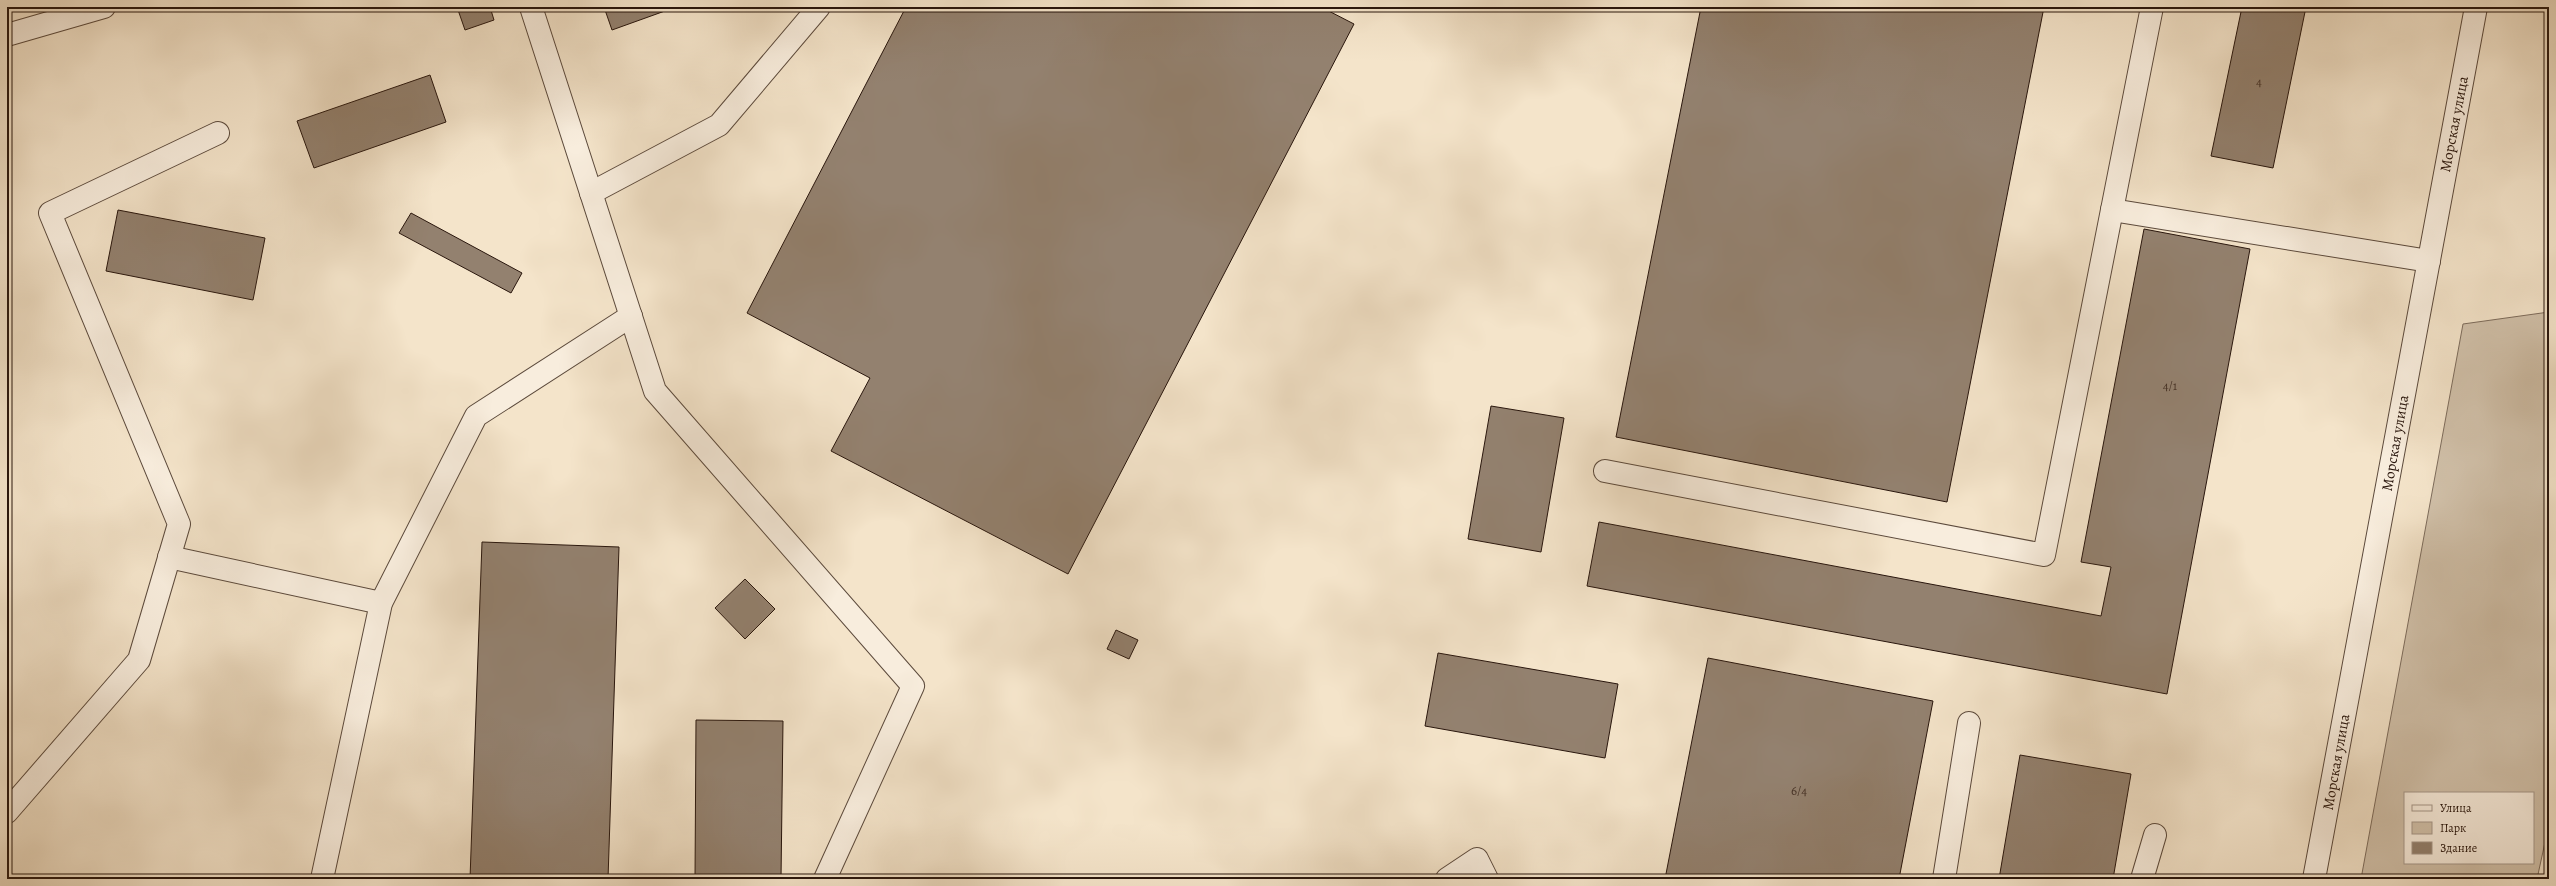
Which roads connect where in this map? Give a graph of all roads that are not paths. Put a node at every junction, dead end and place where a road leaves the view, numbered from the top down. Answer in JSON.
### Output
{"nodes":[{"id":1,"x":104,"y":7,"type":"edge"},
{"id":2,"x":531,"y":7,"type":"edge"},
{"id":3,"x":819,"y":7,"type":"edge"},
{"id":4,"x":2152,"y":7,"type":"edge"},
{"id":5,"x":2476,"y":7,"type":"edge"},
{"id":6,"x":7,"y":35,"type":"edge"},
{"id":7,"x":218,"y":133,"type":"dead end"},
{"id":8,"x":591,"y":193,"type":"junction"},
{"id":9,"x":2112,"y":210,"type":"junction"},
{"id":10,"x":2429,"y":261,"type":"junction"},
{"id":11,"x":631,"y":316,"type":"junction"},
{"id":12,"x":1605,"y":471,"type":"dead end"},
{"id":13,"x":169,"y":557,"type":"junction"},
{"id":14,"x":381,"y":603,"type":"junction"},
{"id":15,"x":1969,"y":723,"type":"dead end"},
{"id":16,"x":7,"y":812,"type":"edge"},
{"id":17,"x":2155,"y":835,"type":"dead end"},
{"id":18,"x":322,"y":879,"type":"edge"},
{"id":19,"x":825,"y":879,"type":"edge"},
{"id":20,"x":1447,"y":879,"type":"edge"},
{"id":21,"x":1488,"y":879,"type":"edge"},
{"id":22,"x":1944,"y":879,"type":"edge"},
{"id":23,"x":2142,"y":879,"type":"edge"},
{"id":24,"x":2314,"y":879,"type":"edge"}],
"edges":[{"from":1,"to":6,"type":"street"},
{"from":2,"to":8,"type":"street"},
{"from":3,"to":8,"type":"street"},
{"from":4,"to":9,"type":"street"},
{"from":5,"to":10,"type":"street","name":"Морская улица"},
{"from":7,"to":13,"type":"street"},
{"from":8,"to":11,"type":"street"},
{"from":9,"to":10,"type":"street"},
{"from":9,"to":12,"type":"street"},
{"from":10,"to":24,"type":"street","name":"Морская улица"},
{"from":11,"to":14,"type":"street"},
{"from":11,"to":19,"type":"street"},
{"from":13,"to":14,"type":"street"},
{"from":13,"to":16,"type":"street"},
{"from":14,"to":18,"type":"street"},
{"from":15,"to":22,"type":"street"},
{"from":17,"to":23,"type":"street"},
{"from":20,"to":21,"type":"street"}]}
